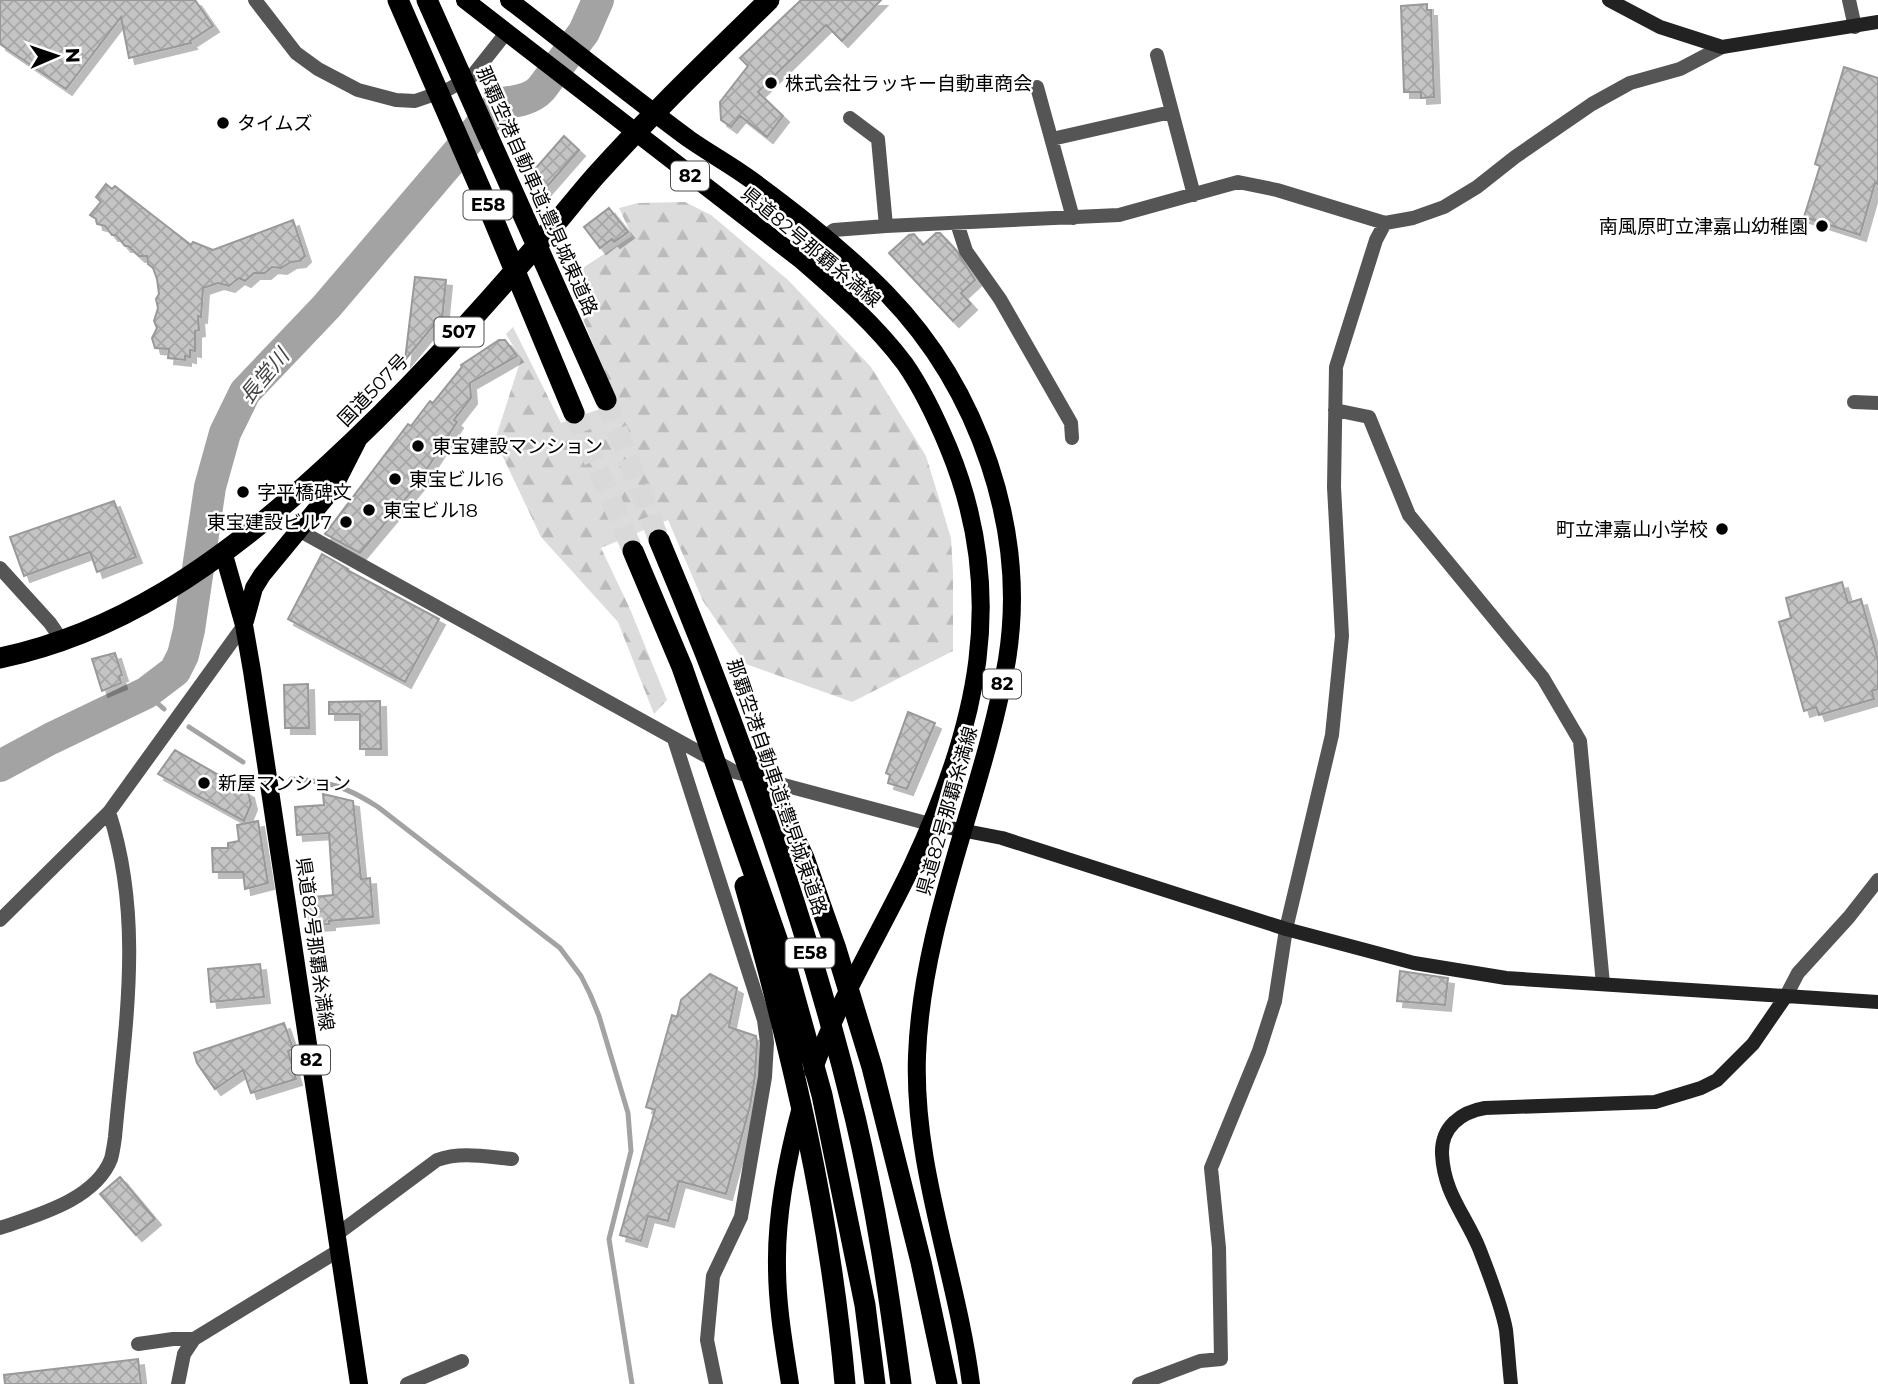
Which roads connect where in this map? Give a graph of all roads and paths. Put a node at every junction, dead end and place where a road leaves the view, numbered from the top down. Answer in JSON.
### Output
{"nodes":[{"id":1,"x":255,"y":0,"type":"edge"},
{"id":2,"x":398,"y":0,"type":"edge"},
{"id":3,"x":427,"y":0,"type":"edge"},
{"id":4,"x":465,"y":0,"type":"edge"},
{"id":5,"x":509,"y":0,"type":"edge"},
{"id":6,"x":769,"y":0,"type":"edge"},
{"id":7,"x":1609,"y":0,"type":"edge"},
{"id":8,"x":1849,"y":0,"type":"edge"},
{"id":9,"x":1878,"y":22,"type":"edge"},
{"id":10,"x":1855,"y":27,"type":"junction"},
{"id":11,"x":506,"y":33,"type":"junction"},
{"id":12,"x":1723,"y":47,"type":"junction"},
{"id":13,"x":1157,"y":55,"type":"dead end"},
{"id":14,"x":1037,"y":87,"type":"dead end"},
{"id":15,"x":1171,"y":113,"type":"junction"},
{"id":16,"x":656,"y":114,"type":"junction"},
{"id":17,"x":850,"y":118,"type":"dead end"},
{"id":18,"x":635,"y":134,"type":"junction"},
{"id":19,"x":1052,"y":139,"type":"junction"},
{"id":20,"x":1194,"y":195,"type":"junction"},
{"id":21,"x":1073,"y":218,"type":"junction"},
{"id":22,"x":957,"y":223,"type":"junction"},
{"id":23,"x":1385,"y":223,"type":"junction"},
{"id":24,"x":886,"y":226,"type":"junction"},
{"id":25,"x":824,"y":237,"type":"junction"},
{"id":26,"x":606,"y":400,"type":"tunnel mouth"},
{"id":27,"x":1854,"y":401,"type":"dead end"},
{"id":28,"x":1878,"y":403,"type":"edge"},
{"id":29,"x":1335,"y":410,"type":"junction"},
{"id":30,"x":574,"y":413,"type":"tunnel mouth"},
{"id":31,"x":1072,"y":438,"type":"dead end"},
{"id":32,"x":358,"y":439,"type":"junction"},
{"id":33,"x":300,"y":531,"type":"junction"},
{"id":34,"x":659,"y":540,"type":"tunnel mouth"},
{"id":35,"x":634,"y":551,"type":"tunnel mouth"},
{"id":36,"x":222,"y":556,"type":"junction"},
{"id":37,"x":0,"y":568,"type":"edge"},
{"id":38,"x":244,"y":625,"type":"junction"},
{"id":39,"x":61,"y":639,"type":"junction"},
{"id":40,"x":706,"y":652,"type":"junction"},
{"id":41,"x":0,"y":658,"type":"edge"},
{"id":42,"x":682,"y":667,"type":"junction"},
{"id":43,"x":674,"y":739,"type":"junction"},
{"id":44,"x":109,"y":812,"type":"junction"},
{"id":45,"x":930,"y":824,"type":"junction"},
{"id":46,"x":964,"y":830,"type":"junction"},
{"id":47,"x":1878,"y":880,"type":"edge"},
{"id":48,"x":0,"y":920,"type":"edge"},
{"id":49,"x":1286,"y":929,"type":"junction"},
{"id":50,"x":1603,"y":984,"type":"junction"},
{"id":51,"x":1786,"y":996,"type":"junction"},
{"id":52,"x":1878,"y":1002,"type":"edge"},
{"id":53,"x":512,"y":1159,"type":"dead end"},
{"id":54,"x":0,"y":1228,"type":"edge"},
{"id":55,"x":337,"y":1243,"type":"junction"},
{"id":56,"x":194,"y":1339,"type":"junction"},
{"id":57,"x":138,"y":1344,"type":"dead end"},
{"id":58,"x":463,"y":1361,"type":"dead end"},
{"id":59,"x":178,"y":1384,"type":"edge"},
{"id":60,"x":359,"y":1384,"type":"edge"},
{"id":61,"x":407,"y":1384,"type":"edge"},
{"id":62,"x":716,"y":1384,"type":"edge"},
{"id":63,"x":790,"y":1384,"type":"edge"},
{"id":64,"x":845,"y":1384,"type":"edge"},
{"id":65,"x":875,"y":1384,"type":"edge"},
{"id":66,"x":901,"y":1384,"type":"edge"},
{"id":67,"x":947,"y":1384,"type":"edge"},
{"id":68,"x":971,"y":1384,"type":"edge"},
{"id":69,"x":1139,"y":1384,"type":"edge"},
{"id":70,"x":1511,"y":1384,"type":"edge"}],
"edges":[{"from":1,"to":11,"type":"street"},
{"from":2,"to":30,"type":"highway","number":"E58"},
{"from":3,"to":26,"type":"highway","name":"那覇空港自動車道;豊見城東道路","number":"E58"},
{"from":4,"to":11,"type":"main road","name":"県道82号那覇糸満線","number":"82"},
{"from":5,"to":16,"type":"main road","name":"県道82号那覇糸満線","number":"82"},
{"from":6,"to":16,"type":"highway","name":"国道507号","number":"507"},
{"from":7,"to":12,"type":"street"},
{"from":8,"to":10,"type":"street"},
{"from":9,"to":10,"type":"street"},
{"from":10,"to":12,"type":"street"},
{"from":11,"to":18,"type":"main road","name":"県道82号那覇糸満線","number":"82"},
{"from":12,"to":23,"type":"street"},
{"from":13,"to":15,"type":"street"},
{"from":14,"to":19,"type":"street"},
{"from":15,"to":19,"type":"street"},
{"from":15,"to":20,"type":"street"},
{"from":16,"to":18,"type":"highway","name":"国道507号","number":"507"},
{"from":16,"to":25,"type":"main road","name":"県道82号那覇糸満線","number":"82"},
{"from":17,"to":24,"type":"street"},
{"from":18,"to":32,"type":"highway","name":"国道507号","number":"507"},
{"from":18,"to":45,"type":"main road","name":"県道82号那覇糸満線","number":"82"},
{"from":19,"to":21,"type":"street"},
{"from":20,"to":21,"type":"street"},
{"from":20,"to":23,"type":"street"},
{"from":21,"to":22,"type":"street"},
{"from":22,"to":24,"type":"street"},
{"from":22,"to":31,"type":"street"},
{"from":23,"to":29,"type":"street"},
{"from":24,"to":25,"type":"street"},
{"from":25,"to":46,"type":"main road","name":"県道82号那覇糸満線","number":"82"},
{"from":27,"to":28,"type":"street"},
{"from":29,"to":49,"type":"street"},
{"from":29,"to":50,"type":"street"},
{"from":32,"to":33,"type":"main road"},
{"from":32,"to":36,"type":"highway","name":"国道507号","number":"507"},
{"from":33,"to":38,"type":"main road"},
{"from":33,"to":43,"type":"street"},
{"from":34,"to":40,"type":"highway","name":"那覇空港自動車道;豊見城東道路","number":"E58"},
{"from":35,"to":42,"type":"highway","number":"E58"},
{"from":36,"to":38,"type":"main road","name":"県道82号那覇糸満線","number":"82"},
{"from":36,"to":39,"type":"highway","name":"国道507号","number":"507"},
{"from":37,"to":39,"type":"street"},
{"from":38,"to":44,"type":"street"},
{"from":38,"to":55,"type":"main road","name":"県道82号那覇糸満線","number":"82"},
{"from":39,"to":41,"type":"highway","name":"国道507号","number":"507"},
{"from":40,"to":66,"type":"highway","name":"那覇空港自動車道;豊見城東道路","number":"E58"},
{"from":40,"to":67,"type":"highway"},
{"from":42,"to":64,"type":"highway"},
{"from":42,"to":65,"type":"highway","number":"E58"},
{"from":43,"to":45,"type":"street"},
{"from":43,"to":62,"type":"street"},
{"from":44,"to":48,"type":"street"},
{"from":44,"to":54,"type":"street"},
{"from":45,"to":46,"type":"street"},
{"from":45,"to":63,"type":"main road","name":"県道82号那覇糸満線","number":"82"},
{"from":46,"to":49,"type":"street"},
{"from":46,"to":68,"type":"main road","name":"県道82号那覇糸満線","number":"82"},
{"from":47,"to":51,"type":"street"},
{"from":49,"to":50,"type":"street"},
{"from":49,"to":69,"type":"street"},
{"from":50,"to":51,"type":"street"},
{"from":51,"to":52,"type":"street"},
{"from":51,"to":70,"type":"street"},
{"from":53,"to":55,"type":"street"},
{"from":55,"to":56,"type":"street"},
{"from":55,"to":60,"type":"main road","name":"県道82号那覇糸満線","number":"82"},
{"from":56,"to":57,"type":"street"},
{"from":56,"to":59,"type":"street"},
{"from":58,"to":61,"type":"street"}]}
